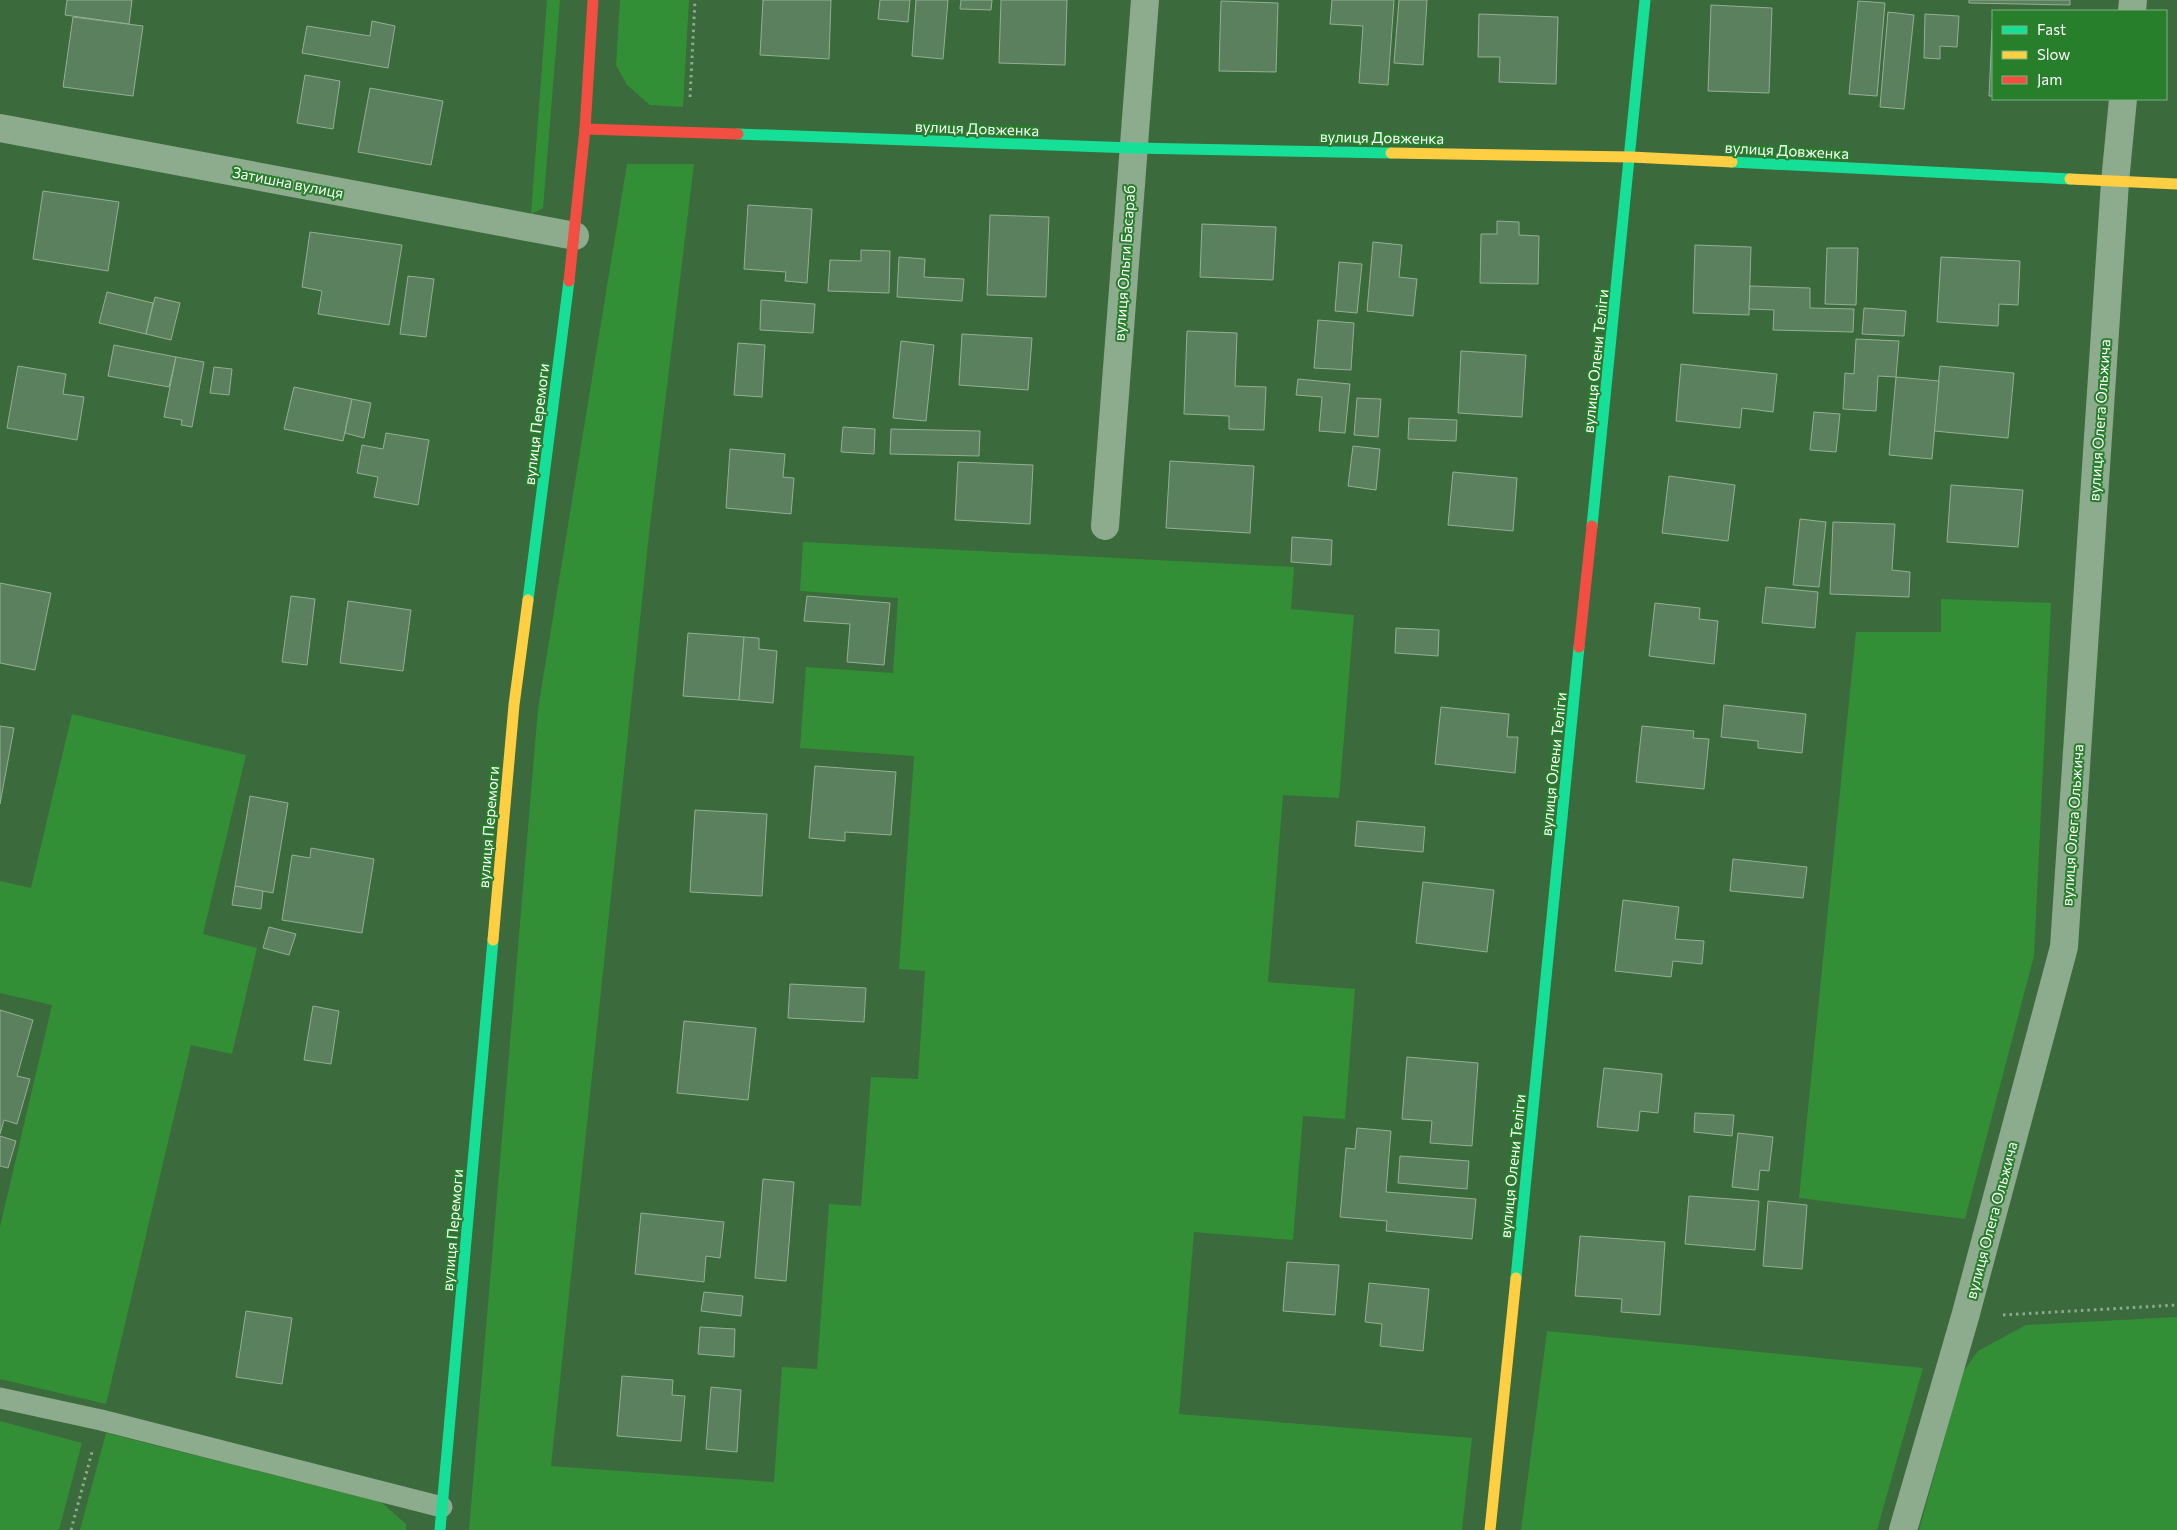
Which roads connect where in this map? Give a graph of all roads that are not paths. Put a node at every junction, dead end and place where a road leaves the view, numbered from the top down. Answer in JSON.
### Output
{"nodes":[{"id":1,"x":593,"y":0,"type":"edge"},
{"id":2,"x":1145,"y":0,"type":"edge"},
{"id":3,"x":1645,"y":0,"type":"edge"},
{"id":4,"x":2123,"y":100,"type":"edge"},
{"id":5,"x":0,"y":128,"type":"edge"},
{"id":6,"x":586,"y":129,"type":"junction"},
{"id":7,"x":1133,"y":148,"type":"junction"},
{"id":8,"x":1631,"y":157,"type":"junction"},
{"id":9,"x":2114,"y":182,"type":"junction"},
{"id":10,"x":2177,"y":184,"type":"edge"},
{"id":11,"x":575,"y":236,"type":"junction"},
{"id":12,"x":1104,"y":526,"type":"dead end"},
{"id":13,"x":0,"y":1398,"type":"edge"},
{"id":14,"x":442,"y":1507,"type":"junction"},
{"id":15,"x":440,"y":1530,"type":"edge"},
{"id":16,"x":1490,"y":1530,"type":"edge"},
{"id":17,"x":1903,"y":1530,"type":"edge"}],
"edges":[{"from":1,"to":6,"type":"street","name":"вулиця Перемоги"},
{"from":2,"to":7,"type":"street","name":"вулиця Ольги Басараб"},
{"from":3,"to":8,"type":"street","name":"вулиця Олени Теліги"},
{"from":4,"to":9,"type":"street","name":"вулиця Олега Ольжича"},
{"from":5,"to":11,"type":"street","name":"Затишна вулиця"},
{"from":6,"to":7,"type":"street","name":"вулиця Довженка"},
{"from":6,"to":11,"type":"street","name":"вулиця Перемоги"},
{"from":7,"to":8,"type":"street","name":"вулиця Довженка"},
{"from":7,"to":12,"type":"street","name":"вулиця Ольги Басараб"},
{"from":8,"to":9,"type":"street","name":"вулиця Довженка"},
{"from":8,"to":16,"type":"street","name":"вулиця Олени Теліги"},
{"from":9,"to":10,"type":"street","name":"вулиця Довженка"},
{"from":9,"to":17,"type":"street","name":"вулиця Олега Ольжича"},
{"from":11,"to":14,"type":"street","name":"вулиця Перемоги"},
{"from":13,"to":14,"type":"lane"},
{"from":14,"to":15,"type":"street","name":"вулиця Перемоги"}]}
